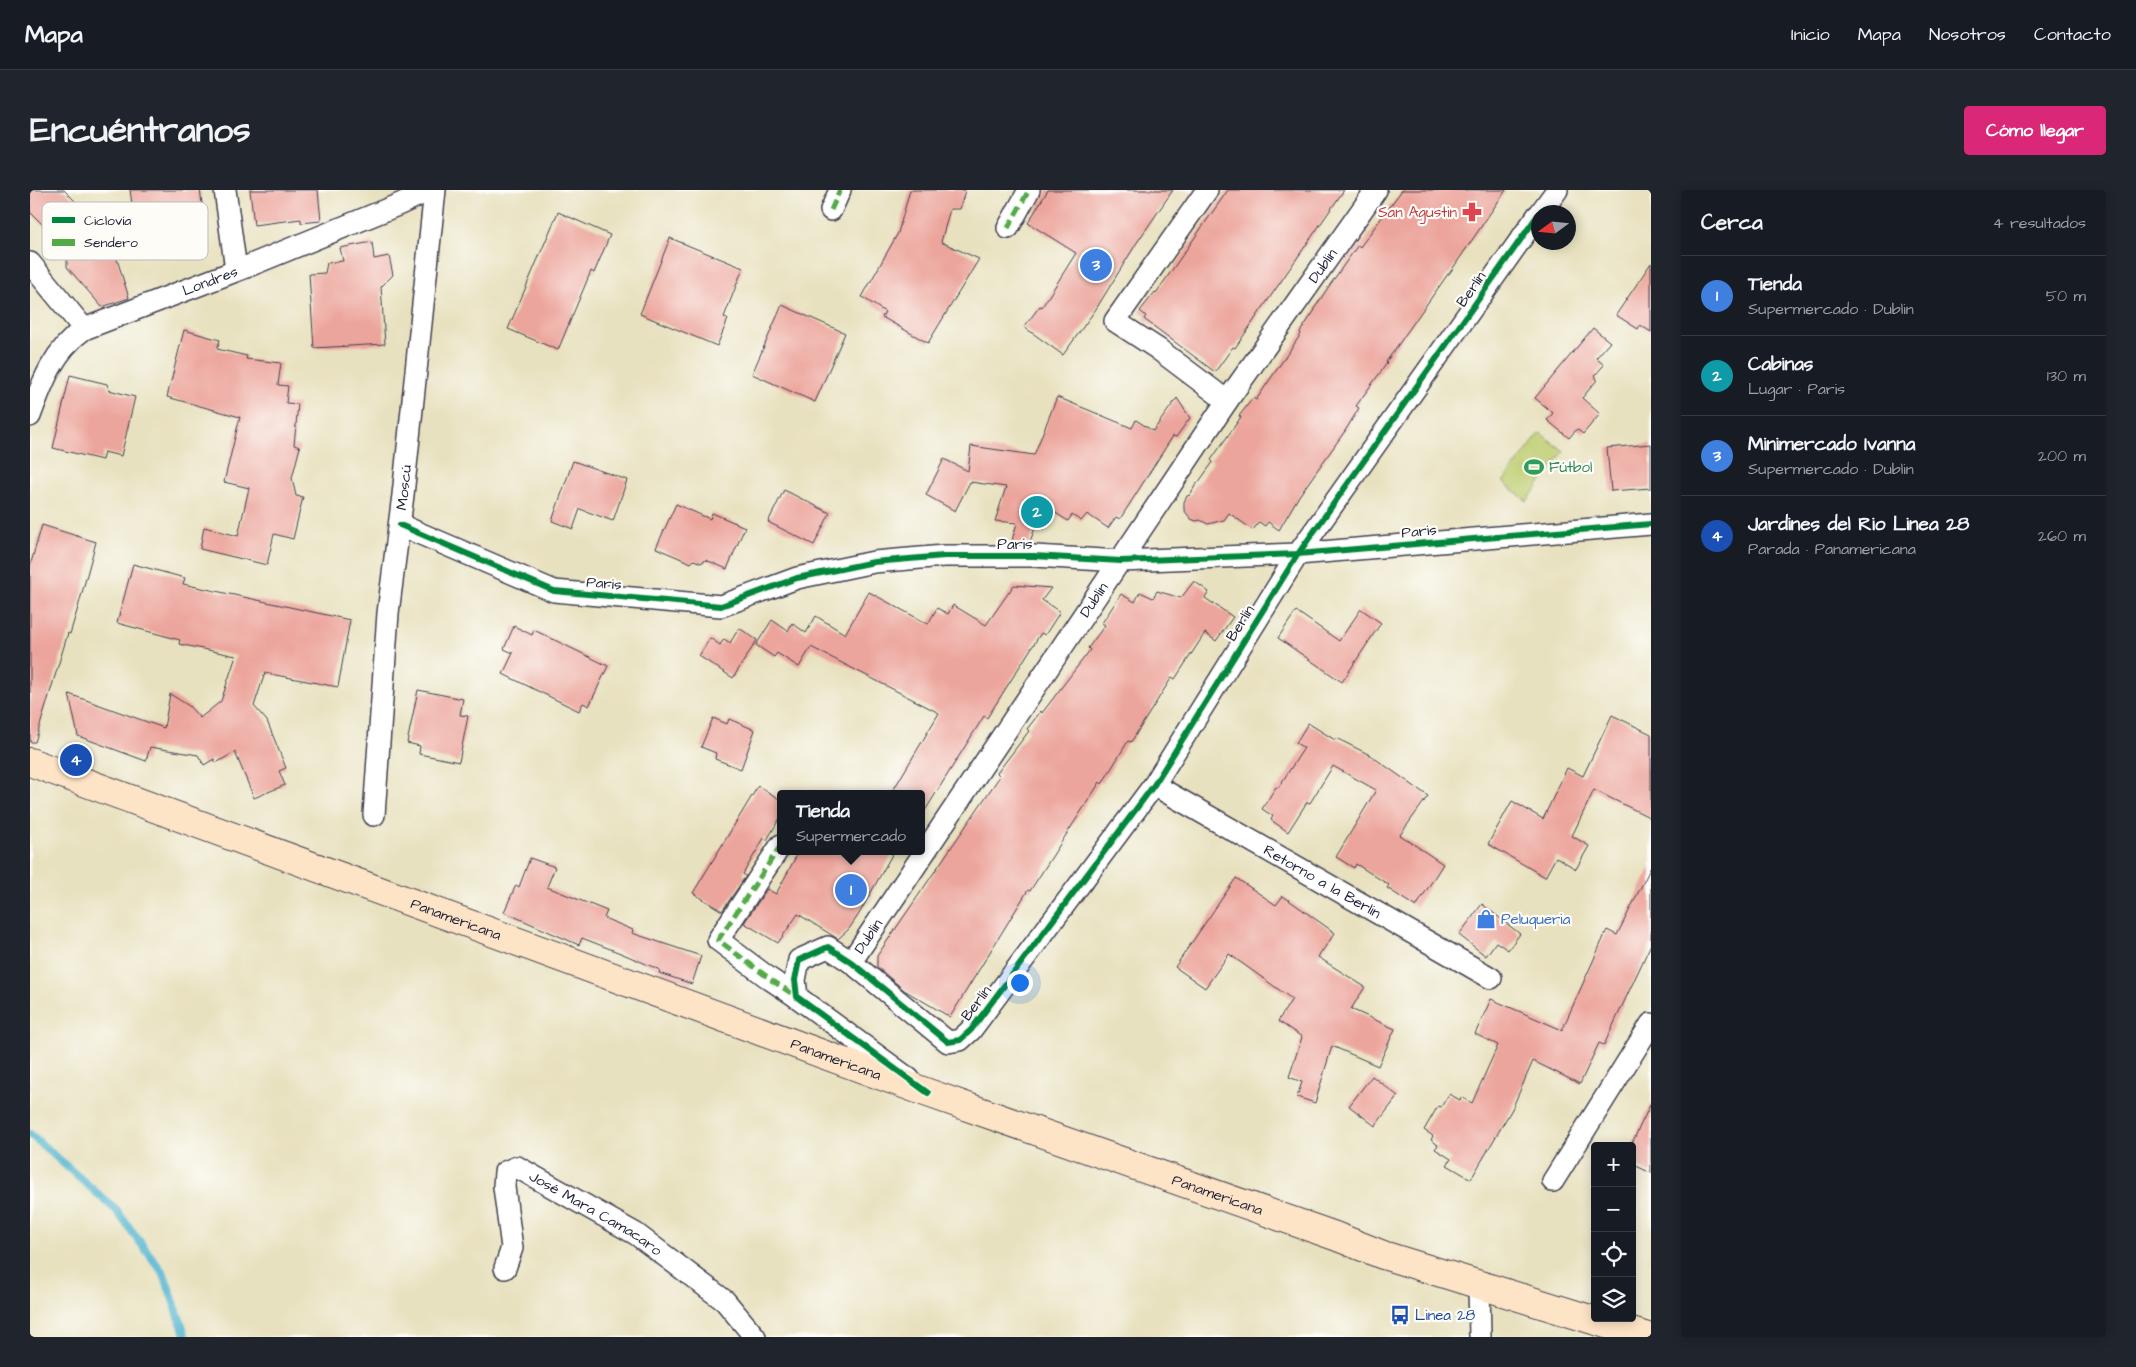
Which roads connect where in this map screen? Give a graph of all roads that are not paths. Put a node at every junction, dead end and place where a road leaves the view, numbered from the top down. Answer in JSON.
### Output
{"nodes":[{"id":1,"x":225,"y":190,"type":"edge"},
{"id":2,"x":430,"y":190,"type":"edge"},
{"id":3,"x":435,"y":190,"type":"edge"},
{"id":4,"x":840,"y":190,"type":"edge"},
{"id":5,"x":1029,"y":190,"type":"edge"},
{"id":6,"x":1207,"y":190,"type":"edge"},
{"id":7,"x":1376,"y":190,"type":"edge"},
{"id":8,"x":1556,"y":190,"type":"edge"},
{"id":9,"x":1546,"y":205,"type":"edge"},
{"id":10,"x":831,"y":210,"type":"dead end"},
{"id":11,"x":1531,"y":227,"type":"edge"},
{"id":12,"x":1008,"y":228,"type":"dead end"},
{"id":13,"x":30,"y":263,"type":"edge"},
{"id":14,"x":236,"y":270,"type":"junction"},
{"id":15,"x":84,"y":329,"type":"junction"},
{"id":16,"x":1227,"y":401,"type":"junction"},
{"id":17,"x":30,"y":416,"type":"edge"},
{"id":18,"x":1651,"y":524,"type":"edge"},
{"id":19,"x":400,"y":525,"type":"junction"},
{"id":20,"x":1298,"y":554,"type":"junction"},
{"id":21,"x":1121,"y":561,"type":"junction"},
{"id":22,"x":30,"y":762,"type":"edge"},
{"id":23,"x":1154,"y":785,"type":"junction"},
{"id":24,"x":374,"y":814,"type":"dead end"},
{"id":25,"x":777,"y":850,"type":"edge"},
{"id":26,"x":925,"y":852,"type":"edge"},
{"id":27,"x":923,"y":855,"type":"edge"},
{"id":28,"x":851,"y":962,"type":"junction"},
{"id":29,"x":1491,"y":978,"type":"dead end"},
{"id":30,"x":797,"y":997,"type":"junction"},
{"id":31,"x":1651,"y":1024,"type":"edge"},
{"id":32,"x":928,"y":1093,"type":"junction"},
{"id":33,"x":1553,"y":1181,"type":"dead end"},
{"id":34,"x":505,"y":1268,"type":"dead end"},
{"id":35,"x":1480,"y":1286,"type":"junction"},
{"id":36,"x":755,"y":1337,"type":"edge"},
{"id":37,"x":1480,"y":1337,"type":"edge"},
{"id":38,"x":1648,"y":1337,"type":"edge"}],
"edges":[{"from":1,"to":14,"type":"street"},
{"from":2,"to":14,"type":"street","name":"Londres"},
{"from":3,"to":19,"type":"street","name":"Moscú"},
{"from":4,"to":10,"type":"street"},
{"from":5,"to":12,"type":"street"},
{"from":6,"to":16,"type":"street"},
{"from":7,"to":16,"type":"street","name":"Dublin"},
{"from":8,"to":9,"type":"street","name":"Berlín"},
{"from":11,"to":20,"type":"street","name":"Berlín"},
{"from":13,"to":15,"type":"street"},
{"from":14,"to":15,"type":"street","name":"Londres"},
{"from":15,"to":17,"type":"street","name":"Londres"},
{"from":16,"to":21,"type":"street","name":"Dublin"},
{"from":18,"to":20,"type":"street","name":"Paris"},
{"from":19,"to":21,"type":"street","name":"Paris"},
{"from":19,"to":24,"type":"street","name":"Moscú"},
{"from":20,"to":21,"type":"street","name":"Paris"},
{"from":20,"to":23,"type":"street","name":"Berlín"},
{"from":21,"to":26,"type":"street","name":"Dublin"},
{"from":22,"to":32,"type":"main road","name":"Panamericana"},
{"from":23,"to":28,"type":"street","name":"Berlín"},
{"from":23,"to":29,"type":"street","name":"Retorno a la Berlin"},
{"from":25,"to":30,"type":"street"},
{"from":27,"to":28,"type":"street","name":"Dublin"},
{"from":28,"to":30,"type":"street"},
{"from":30,"to":32,"type":"street"},
{"from":31,"to":33,"type":"street"},
{"from":32,"to":35,"type":"main road","name":"Panamericana"},
{"from":34,"to":36,"type":"street","name":"José Mara Camacaro"},
{"from":35,"to":37,"type":"street"},
{"from":35,"to":38,"type":"main road","name":"Panamericana"}]}
